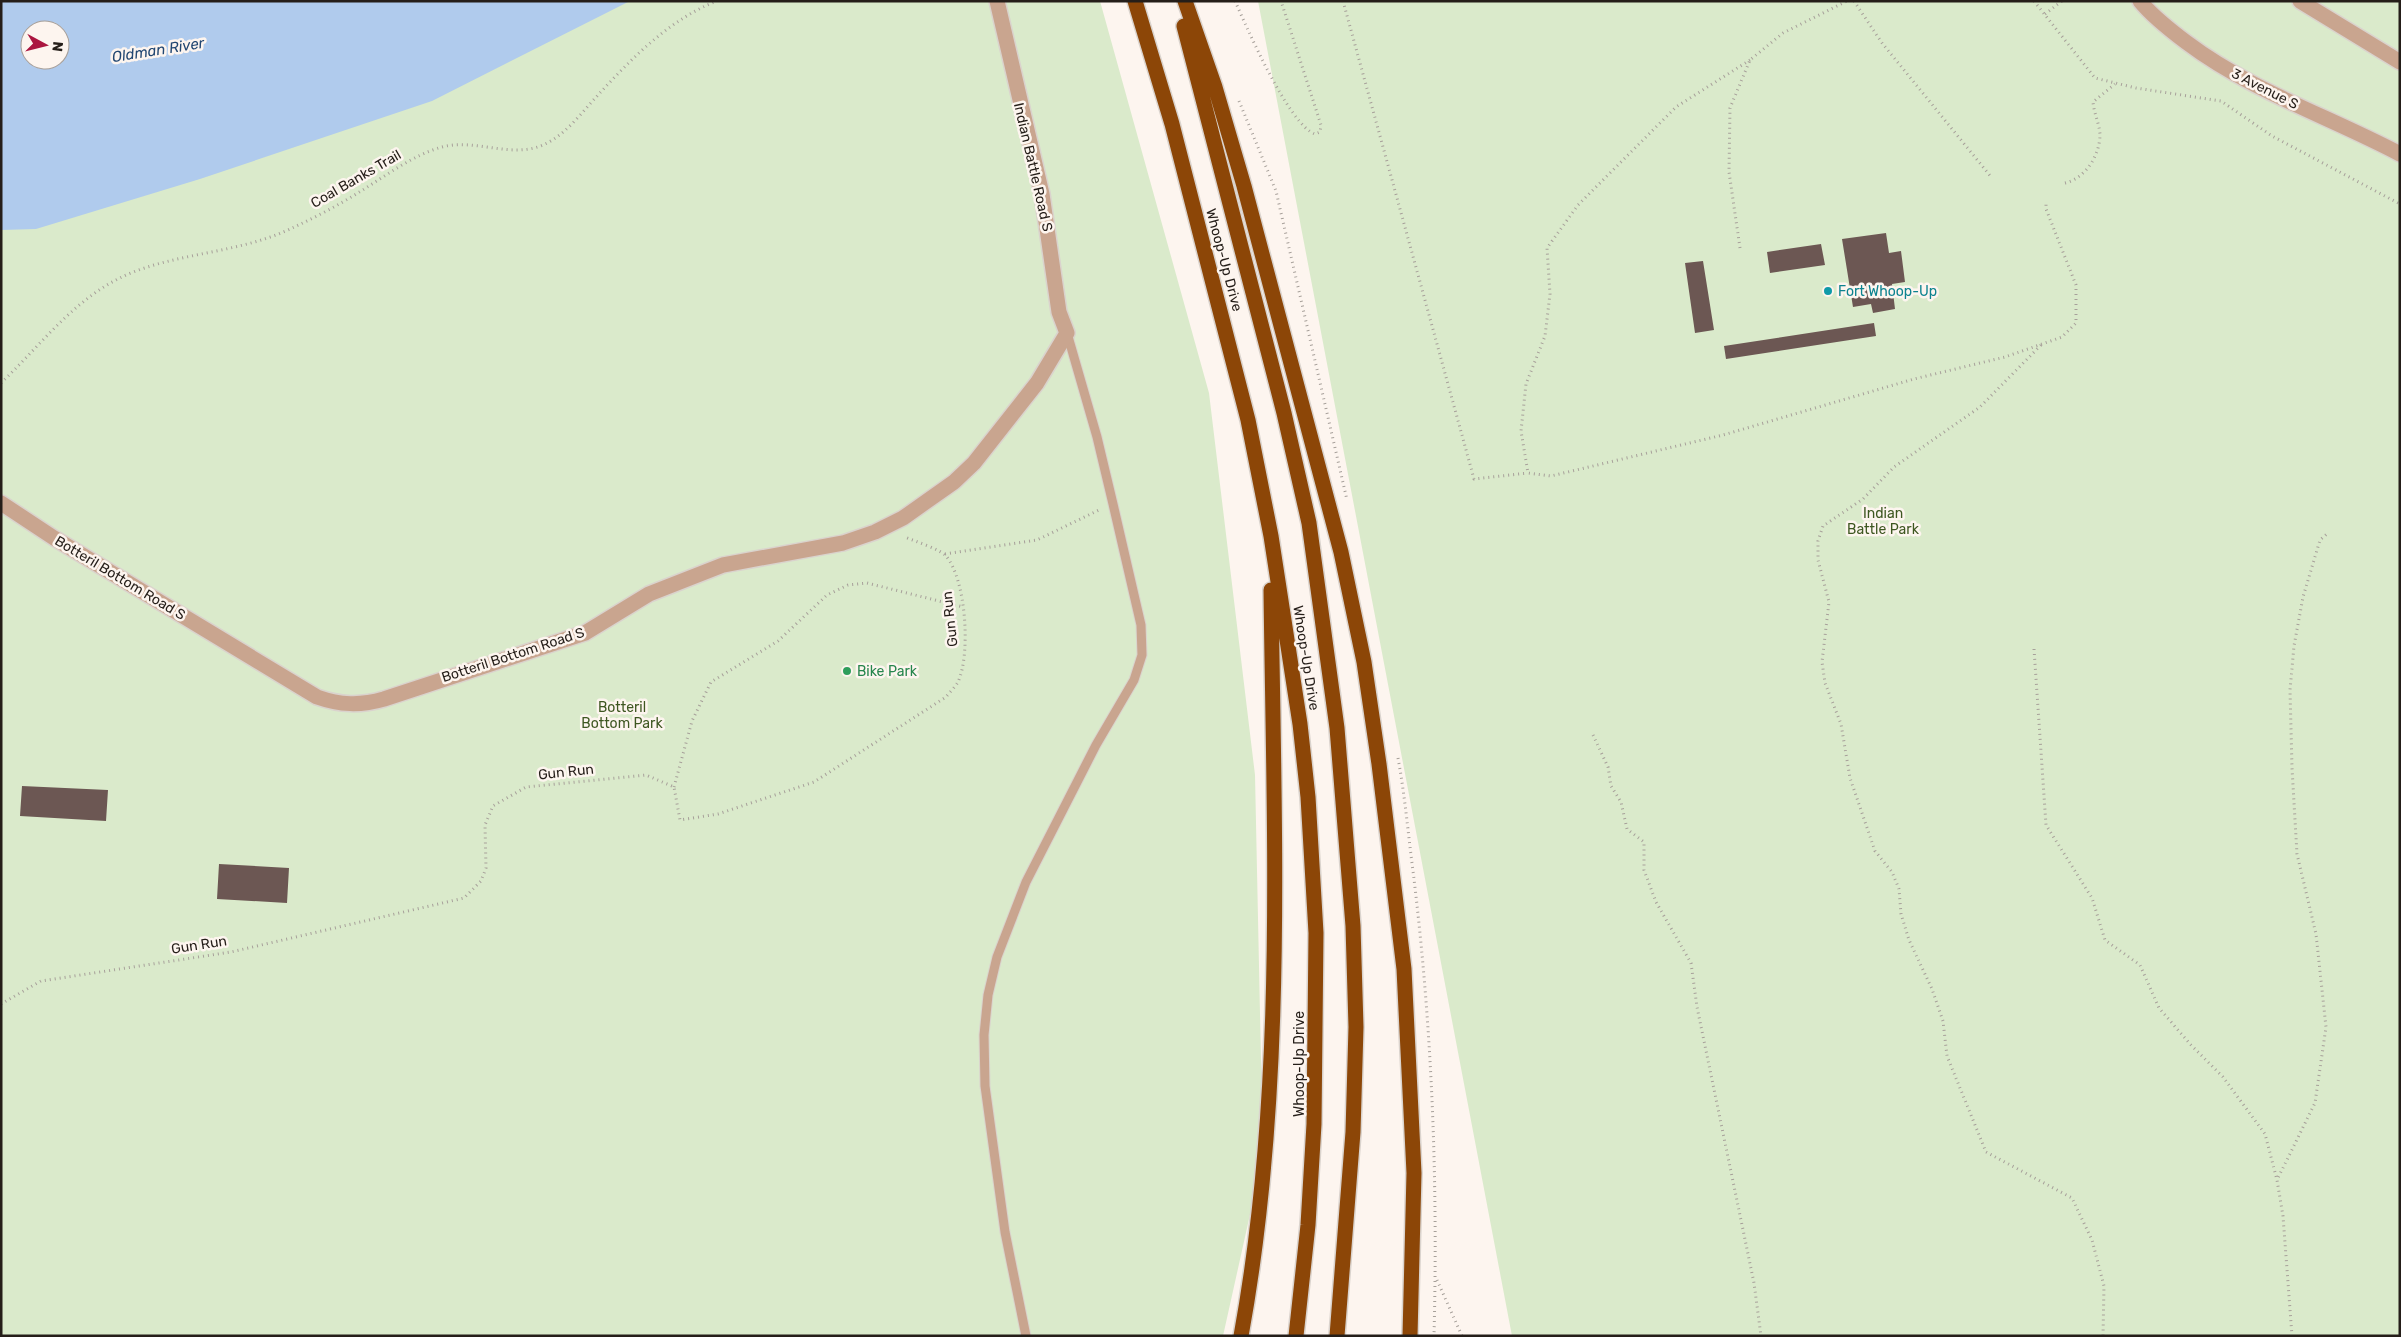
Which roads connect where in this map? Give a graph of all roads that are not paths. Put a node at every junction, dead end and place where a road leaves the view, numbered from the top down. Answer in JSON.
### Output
{"nodes":[{"id":1,"x":997,"y":1,"type":"edge"},
{"id":2,"x":1135,"y":1,"type":"edge"},
{"id":3,"x":1177,"y":1,"type":"edge"},
{"id":4,"x":1185,"y":1,"type":"edge"},
{"id":5,"x":2300,"y":1,"type":"edge"},
{"id":6,"x":2144,"y":3,"type":"edge"},
{"id":7,"x":2400,"y":62,"type":"edge"},
{"id":8,"x":2400,"y":154,"type":"edge"},
{"id":9,"x":1066,"y":333,"type":"junction"},
{"id":10,"x":1,"y":503,"type":"edge"},
{"id":11,"x":1271,"y":536,"type":"junction"},
{"id":12,"x":1026,"y":1336,"type":"edge"},
{"id":13,"x":1241,"y":1336,"type":"edge"},
{"id":14,"x":1296,"y":1336,"type":"edge"},
{"id":15,"x":1337,"y":1336,"type":"edge"},
{"id":16,"x":1410,"y":1336,"type":"edge"}],
"edges":[{"from":1,"to":9,"type":"street","name":"Indian Battle Road S"},
{"from":2,"to":11,"type":"highway","name":"Whoop-Up Drive"},
{"from":3,"to":15,"type":"highway","name":"Whoop-Up Drive"},
{"from":4,"to":16,"type":"highway"},
{"from":5,"to":7,"type":"street"},
{"from":6,"to":8,"type":"street","name":"3 Avenue S"},
{"from":9,"to":10,"type":"street","name":"Botteril Bottom Road S"},
{"from":9,"to":12,"type":"lane"},
{"from":11,"to":13,"type":"highway"},
{"from":11,"to":14,"type":"highway","name":"Whoop-Up Drive"}]}
